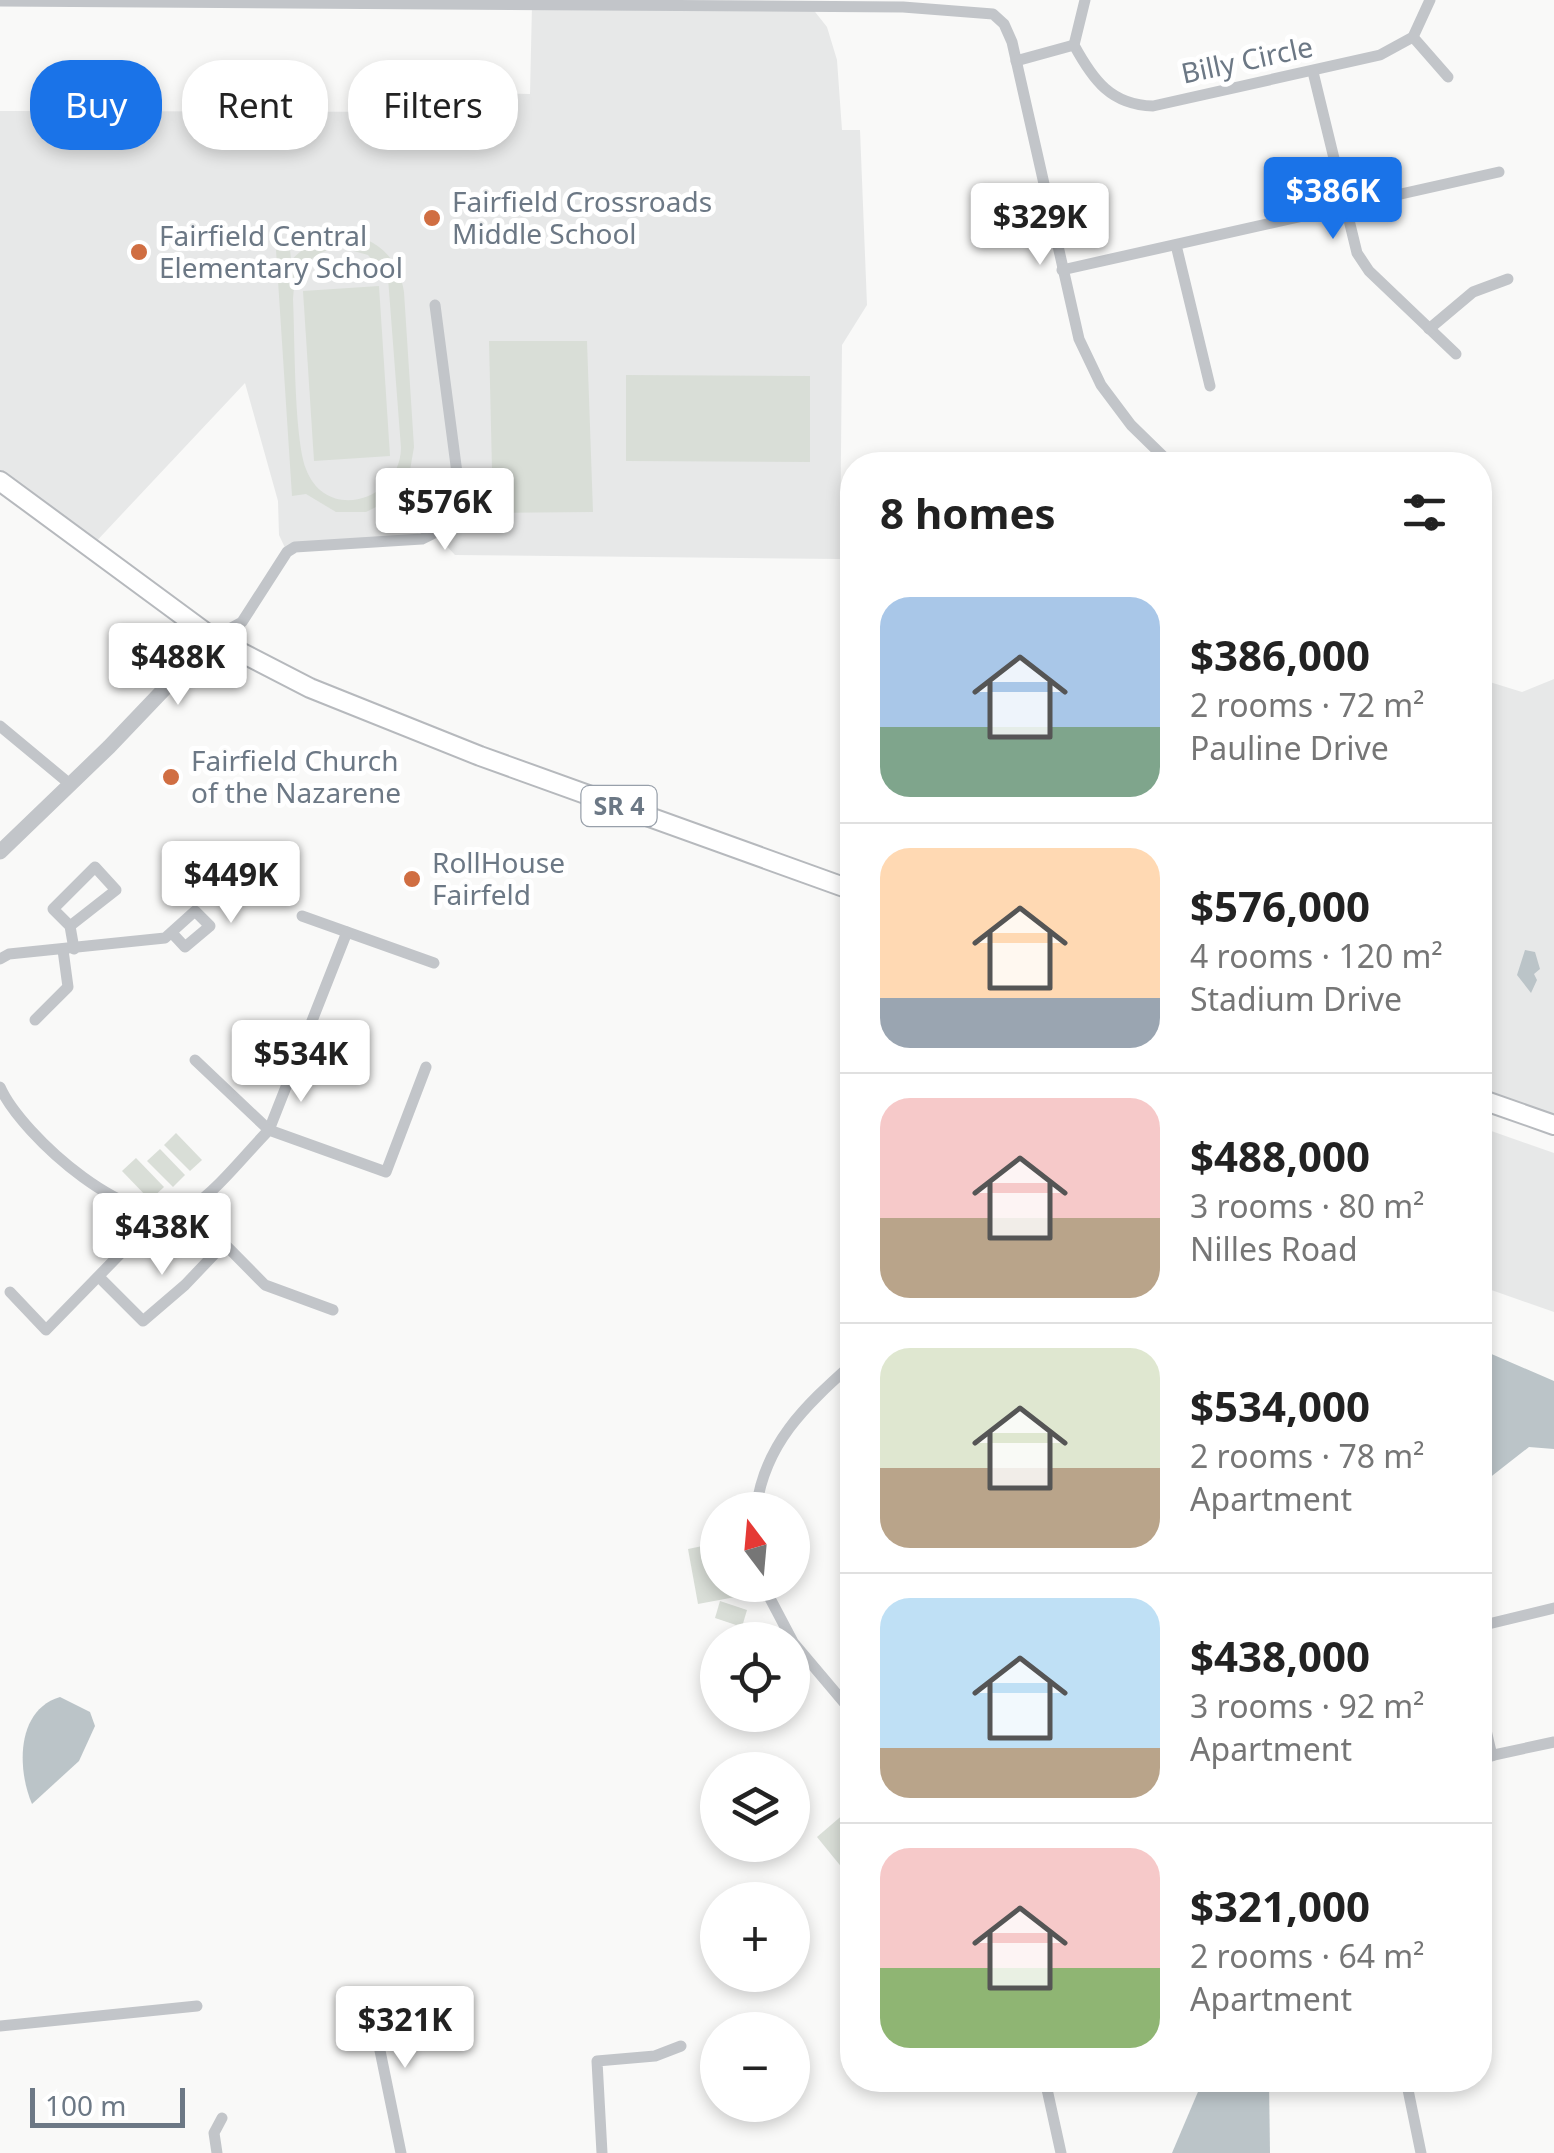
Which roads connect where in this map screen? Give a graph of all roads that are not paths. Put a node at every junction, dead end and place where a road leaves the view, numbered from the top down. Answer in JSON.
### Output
{"nodes":[{"id":1,"x":1085,"y":0,"type":"edge"},
{"id":2,"x":1430,"y":0,"type":"edge"},
{"id":3,"x":0,"y":1,"type":"edge"},
{"id":4,"x":137,"y":1,"type":"edge"},
{"id":5,"x":903,"y":4,"type":"edge"},
{"id":6,"x":1414,"y":37,"type":"junction"},
{"id":7,"x":1074,"y":45,"type":"junction"},
{"id":8,"x":1016,"y":60,"type":"junction"},
{"id":9,"x":1313,"y":72,"type":"junction"},
{"id":10,"x":1448,"y":77,"type":"dead end"},
{"id":11,"x":1499,"y":172,"type":"dead end"},
{"id":12,"x":1344,"y":206,"type":"junction"},
{"id":13,"x":1176,"y":244,"type":"junction"},
{"id":14,"x":1062,"y":270,"type":"junction"},
{"id":15,"x":1508,"y":279,"type":"dead end"},
{"id":16,"x":435,"y":305,"type":"dead end"},
{"id":17,"x":1429,"y":329,"type":"junction"},
{"id":18,"x":1456,"y":354,"type":"dead end"},
{"id":19,"x":1210,"y":386,"type":"dead end"},
{"id":20,"x":1158,"y":452,"type":"edge"},
{"id":21,"x":0,"y":482,"type":"edge"},
{"id":22,"x":213,"y":638,"type":"junction"},
{"id":23,"x":0,"y":726,"type":"edge"},
{"id":24,"x":71,"y":785,"type":"junction"},
{"id":25,"x":0,"y":852,"type":"edge"},
{"id":26,"x":840,"y":886,"type":"edge"},
{"id":27,"x":302,"y":916,"type":"dead end"},
{"id":28,"x":70,"y":926,"type":"junction"},
{"id":29,"x":347,"y":932,"type":"junction"},
{"id":30,"x":172,"y":933,"type":"dead end"},
{"id":31,"x":68,"y":950,"type":"junction"},
{"id":32,"x":0,"y":959,"type":"edge"},
{"id":33,"x":434,"y":963,"type":"dead end"},
{"id":34,"x":35,"y":1020,"type":"dead end"},
{"id":35,"x":195,"y":1060,"type":"dead end"},
{"id":36,"x":426,"y":1067,"type":"dead end"},
{"id":37,"x":0,"y":1087,"type":"edge"},
{"id":38,"x":1492,"y":1104,"type":"edge"},
{"id":39,"x":4,"y":1110,"type":"edge"},
{"id":40,"x":1554,"y":1125,"type":"edge"},
{"id":41,"x":269,"y":1130,"type":"junction"},
{"id":42,"x":190,"y":1208,"type":"junction"},
{"id":43,"x":160,"y":1212,"type":"junction"},
{"id":44,"x":224,"y":1244,"type":"junction"},
{"id":45,"x":99,"y":1277,"type":"junction"},
{"id":46,"x":10,"y":1292,"type":"dead end"},
{"id":47,"x":333,"y":1310,"type":"dead end"},
{"id":48,"x":840,"y":1376,"type":"edge"},
{"id":49,"x":759,"y":1492,"type":"edge"},
{"id":50,"x":1554,"y":1608,"type":"edge"},
{"id":51,"x":1492,"y":1623,"type":"edge"},
{"id":52,"x":810,"y":1662,"type":"edge"},
{"id":53,"x":840,"y":1698,"type":"edge"},
{"id":54,"x":1553,"y":1745,"type":"edge"},
{"id":55,"x":1492,"y":1756,"type":"edge"},
{"id":56,"x":369,"y":1997,"type":"dead end"},
{"id":57,"x":197,"y":2006,"type":"dead end"},
{"id":58,"x":0,"y":2026,"type":"edge"},
{"id":59,"x":681,"y":2046,"type":"dead end"},
{"id":60,"x":1048,"y":2092,"type":"edge"},
{"id":61,"x":1409,"y":2092,"type":"edge"},
{"id":62,"x":222,"y":2118,"type":"dead end"},
{"id":63,"x":217,"y":2153,"type":"edge"},
{"id":64,"x":401,"y":2153,"type":"edge"},
{"id":65,"x":602,"y":2153,"type":"edge"},
{"id":66,"x":1062,"y":2153,"type":"edge"},
{"id":67,"x":1422,"y":2153,"type":"edge"}],
"edges":[{"from":1,"to":7,"type":"street"},
{"from":2,"to":6,"type":"street"},
{"from":3,"to":4,"type":"street"},
{"from":4,"to":5,"type":"street"},
{"from":5,"to":8,"type":"street"},
{"from":6,"to":9,"type":"street","name":"Billy Circle"},
{"from":6,"to":10,"type":"street"},
{"from":7,"to":8,"type":"street"},
{"from":7,"to":9,"type":"street","name":"Billy Circle"},
{"from":8,"to":14,"type":"street"},
{"from":9,"to":12,"type":"street"},
{"from":11,"to":12,"type":"street"},
{"from":12,"to":13,"type":"street"},
{"from":12,"to":17,"type":"street"},
{"from":13,"to":14,"type":"street"},
{"from":13,"to":19,"type":"street"},
{"from":14,"to":20,"type":"street"},
{"from":15,"to":17,"type":"street"},
{"from":16,"to":22,"type":"street"},
{"from":17,"to":18,"type":"street"},
{"from":21,"to":22,"type":"main road","number":"SR 4"},
{"from":22,"to":24,"type":"street"},
{"from":22,"to":26,"type":"main road","number":"SR 4"},
{"from":23,"to":24,"type":"street"},
{"from":24,"to":25,"type":"street"},
{"from":27,"to":29,"type":"street"},
{"from":28,"to":28,"type":"street"},
{"from":28,"to":31,"type":"street"},
{"from":29,"to":33,"type":"street"},
{"from":29,"to":41,"type":"street"},
{"from":30,"to":31,"type":"street"},
{"from":31,"to":32,"type":"street"},
{"from":31,"to":34,"type":"street"},
{"from":35,"to":41,"type":"street"},
{"from":36,"to":41,"type":"street"},
{"from":37,"to":39,"type":"street"},
{"from":38,"to":40,"type":"main road"},
{"from":39,"to":43,"type":"street"},
{"from":41,"to":42,"type":"street"},
{"from":42,"to":43,"type":"street"},
{"from":42,"to":44,"type":"street"},
{"from":43,"to":45,"type":"street"},
{"from":44,"to":45,"type":"street"},
{"from":44,"to":47,"type":"street"},
{"from":45,"to":46,"type":"street"},
{"from":48,"to":49,"type":"street"},
{"from":50,"to":51,"type":"street"},
{"from":52,"to":53,"type":"street"},
{"from":54,"to":55,"type":"street"},
{"from":56,"to":64,"type":"street"},
{"from":57,"to":58,"type":"street"},
{"from":59,"to":65,"type":"street"},
{"from":60,"to":66,"type":"street"},
{"from":61,"to":67,"type":"street"},
{"from":62,"to":63,"type":"street"}]}
